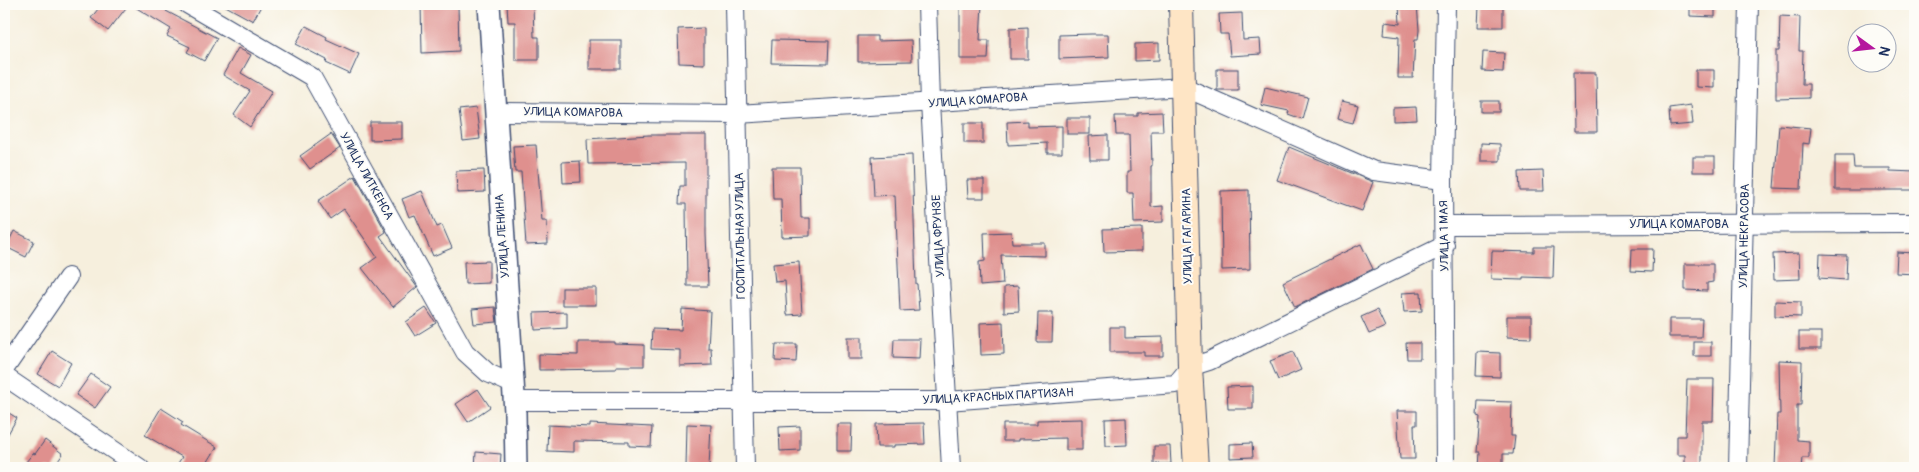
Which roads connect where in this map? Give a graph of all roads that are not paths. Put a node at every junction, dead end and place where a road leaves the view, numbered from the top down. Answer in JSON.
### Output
{"nodes":[{"id":1,"x":187,"y":4,"type":"edge"},
{"id":2,"x":489,"y":4,"type":"edge"},
{"id":3,"x":735,"y":4,"type":"edge"},
{"id":4,"x":927,"y":4,"type":"edge"},
{"id":5,"x":1181,"y":4,"type":"edge"},
{"id":6,"x":1446,"y":4,"type":"edge"},
{"id":7,"x":1749,"y":4,"type":"edge"},
{"id":8,"x":1184,"y":87,"type":"junction"},
{"id":9,"x":930,"y":103,"type":"junction"},
{"id":10,"x":494,"y":112,"type":"junction"},
{"id":11,"x":738,"y":114,"type":"junction"},
{"id":12,"x":1443,"y":180,"type":"junction"},
{"id":13,"x":1915,"y":223,"type":"edge"},
{"id":14,"x":1744,"y":224,"type":"junction"},
{"id":15,"x":1444,"y":225,"type":"junction"},
{"id":16,"x":1445,"y":245,"type":"junction"},
{"id":17,"x":68,"y":277,"type":"dead end"},
{"id":18,"x":1190,"y":367,"type":"junction"},
{"id":19,"x":4,"y":370,"type":"edge"},
{"id":20,"x":4,"y":376,"type":"edge"},
{"id":21,"x":513,"y":393,"type":"junction"},
{"id":22,"x":743,"y":401,"type":"junction"},
{"id":23,"x":947,"y":401,"type":"junction"},
{"id":24,"x":140,"y":468,"type":"edge"},
{"id":25,"x":516,"y":468,"type":"edge"},
{"id":26,"x":745,"y":468,"type":"edge"},
{"id":27,"x":951,"y":468,"type":"edge"},
{"id":28,"x":1196,"y":468,"type":"edge"},
{"id":29,"x":1445,"y":468,"type":"edge"},
{"id":30,"x":1738,"y":468,"type":"edge"}],
"edges":[{"from":1,"to":21,"type":"street","name":"УЛИЦА ЛИТКЕНСА"},
{"from":2,"to":10,"type":"street","name":"УЛИЦА ЛЕНИНА"},
{"from":3,"to":11,"type":"street","name":"ГОСПИТАЛЬНАЯ УЛИЦА"},
{"from":4,"to":9,"type":"street","name":"УЛИЦА ФРУНЗЕ"},
{"from":5,"to":8,"type":"main road","name":"УЛИЦА ГАГАРИНА"},
{"from":6,"to":12,"type":"street","name":"УЛИЦА 1 МАЯ"},
{"from":7,"to":14,"type":"street","name":"УЛИЦА НЕКРАСОВА"},
{"from":8,"to":9,"type":"street","name":"УЛИЦА КОМАРОВА"},
{"from":8,"to":12,"type":"street","name":"УЛИЦА КОМАРОВА"},
{"from":8,"to":18,"type":"main road","name":"УЛИЦА ГАГАРИНА"},
{"from":9,"to":11,"type":"street","name":"УЛИЦА КОМАРОВА"},
{"from":9,"to":23,"type":"street","name":"УЛИЦА ФРУНЗЕ"},
{"from":10,"to":11,"type":"street","name":"УЛИЦА КОМАРОВА"},
{"from":10,"to":21,"type":"street","name":"УЛИЦА ЛЕНИНА"},
{"from":11,"to":22,"type":"street","name":"ГОСПИТАЛЬНАЯ УЛИЦА"},
{"from":12,"to":15,"type":"street","name":"УЛИЦА 1 МАЯ"},
{"from":13,"to":14,"type":"street","name":"УЛИЦА КОМАРОВА"},
{"from":14,"to":15,"type":"street","name":"УЛИЦА КОМАРОВА"},
{"from":14,"to":30,"type":"street","name":"УЛИЦА НЕКРАСОВА"},
{"from":15,"to":16,"type":"street","name":"УЛИЦА 1 МАЯ"},
{"from":16,"to":18,"type":"street","name":"УЛИЦА КРАСНЫХ ПАРТИЗАН"},
{"from":16,"to":29,"type":"street","name":"УЛИЦА 1 МАЯ"},
{"from":17,"to":19,"type":"street"},
{"from":18,"to":23,"type":"street","name":"УЛИЦА КРАСНЫХ ПАРТИЗАН"},
{"from":18,"to":28,"type":"main road","name":"УЛИЦА ГАГАРИНА"},
{"from":20,"to":24,"type":"street"},
{"from":21,"to":22,"type":"street","name":"УЛИЦА КРАСНЫХ ПАРТИЗАН"},
{"from":21,"to":25,"type":"street","name":"УЛИЦА ЛЕНИНА"},
{"from":22,"to":23,"type":"street","name":"УЛИЦА КРАСНЫХ ПАРТИЗАН"},
{"from":22,"to":26,"type":"street","name":"ГОСПИТАЛЬНАЯ УЛИЦА"},
{"from":23,"to":27,"type":"street","name":"УЛИЦА ФРУНЗЕ"}]}
